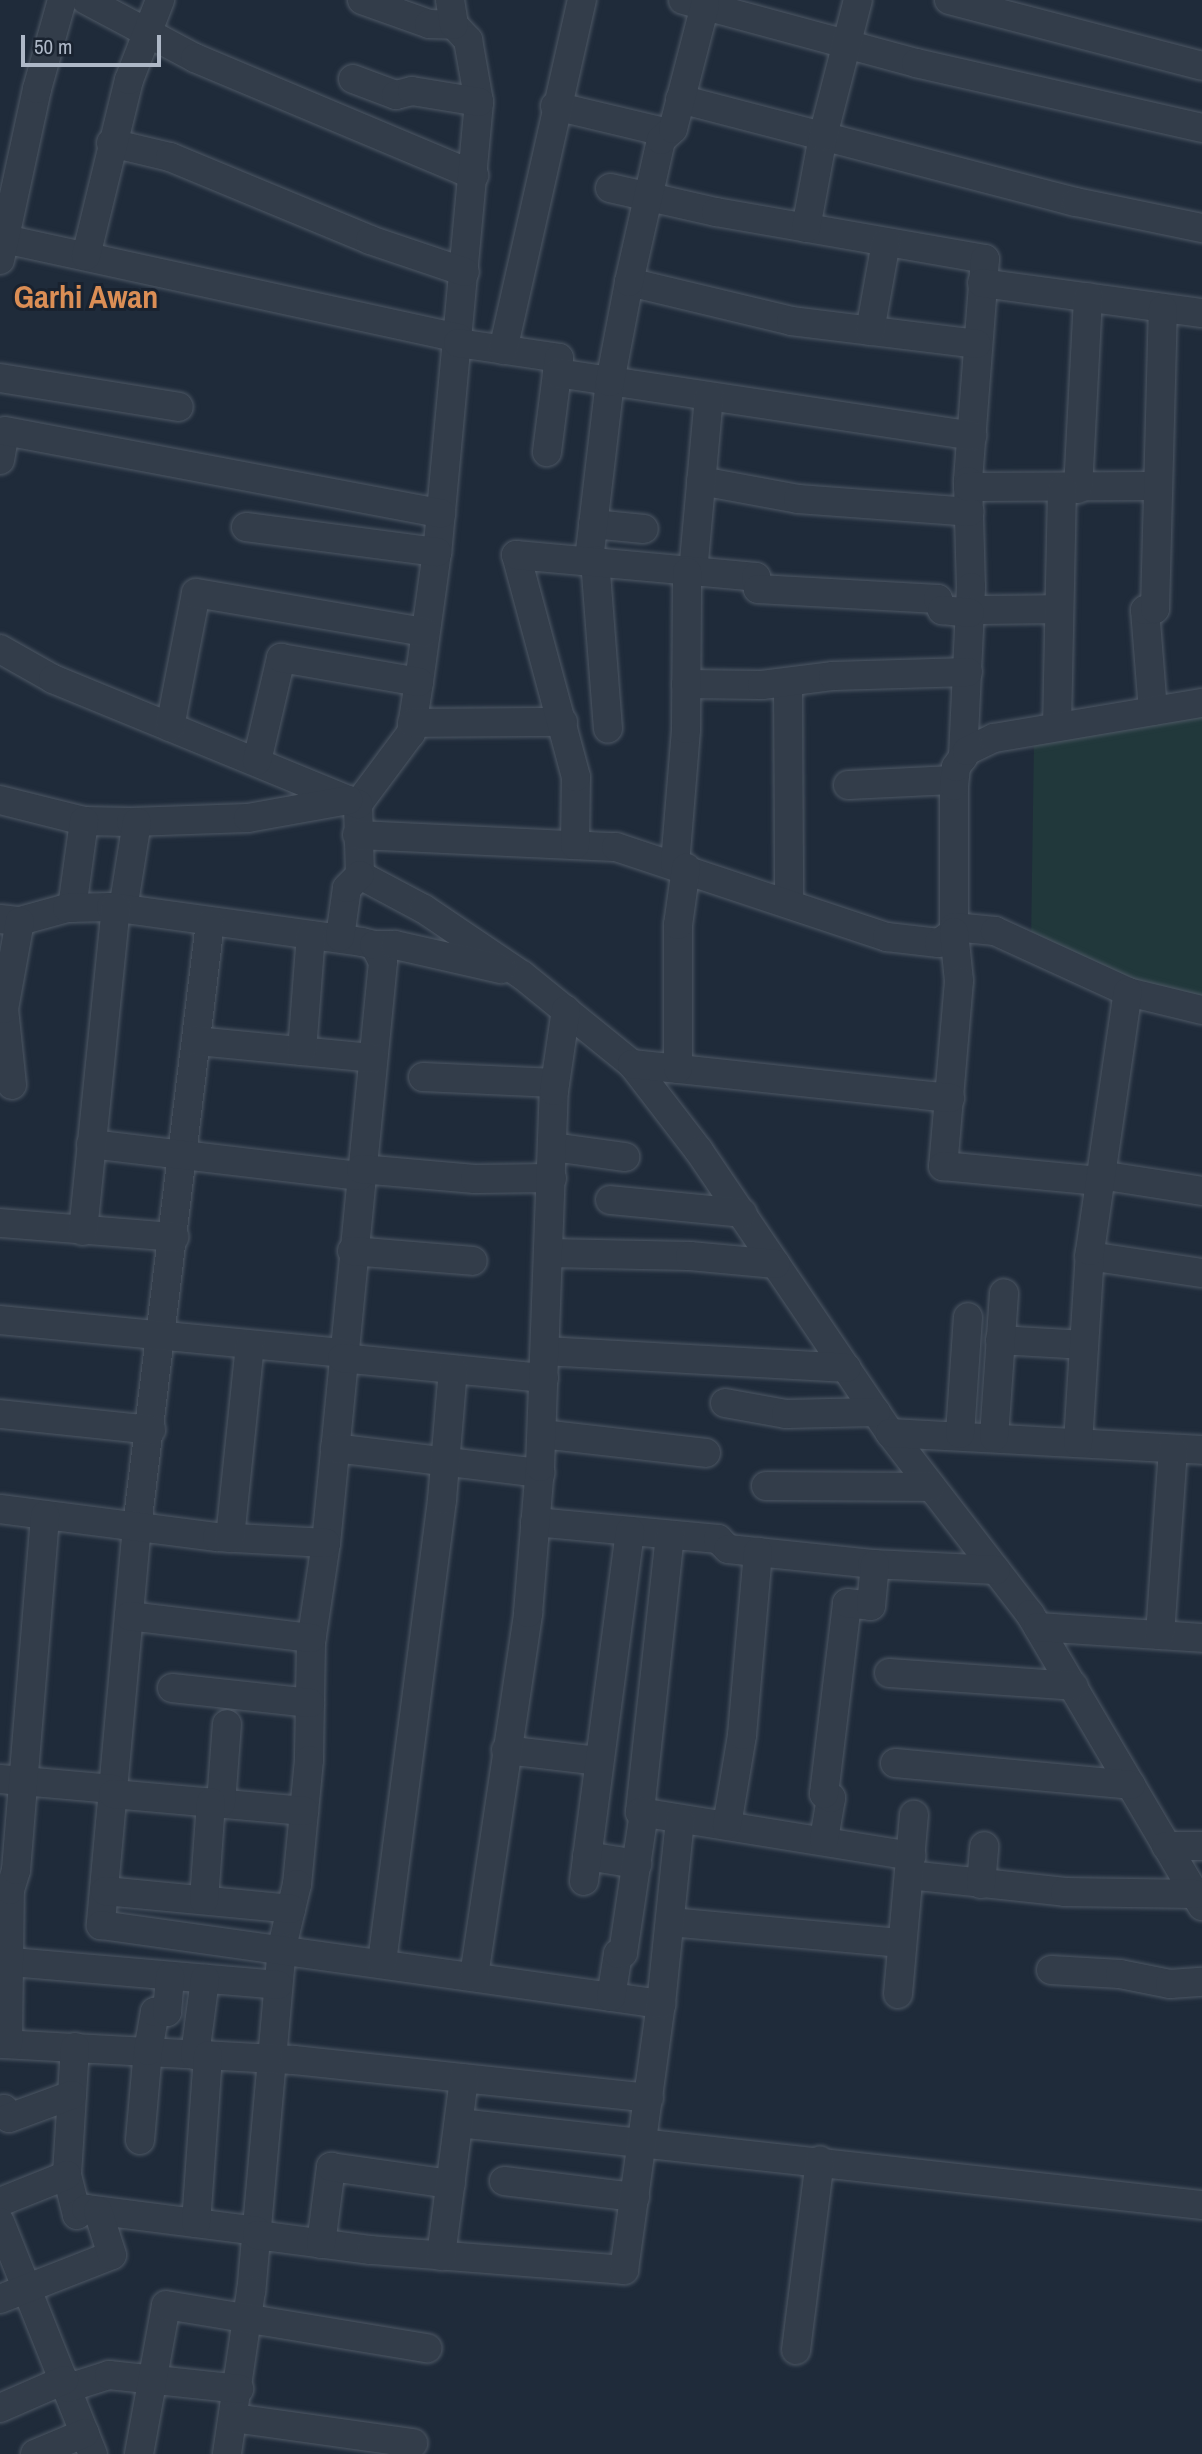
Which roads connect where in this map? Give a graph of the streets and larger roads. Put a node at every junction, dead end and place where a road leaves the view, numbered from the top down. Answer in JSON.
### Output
{"nodes":[{"id":1,"x":62,"y":0,"type":"edge"},
{"id":2,"x":86,"y":0,"type":"edge"},
{"id":3,"x":160,"y":0,"type":"edge"},
{"id":4,"x":362,"y":0,"type":"edge"},
{"id":5,"x":582,"y":0,"type":"edge"},
{"id":6,"x":858,"y":0,"type":"edge"},
{"id":7,"x":949,"y":0,"type":"edge"},
{"id":8,"x":694,"y":3,"type":"edge"},
{"id":9,"x":452,"y":12,"type":"edge"},
{"id":10,"x":145,"y":31,"type":"junction"},
{"id":11,"x":846,"y":43,"type":"junction"},
{"id":12,"x":1202,"y":65,"type":"edge"},
{"id":13,"x":353,"y":79,"type":"dead end"},
{"id":14,"x":680,"y":99,"type":"junction"},
{"id":15,"x":479,"y":102,"type":"junction"},
{"id":16,"x":555,"y":106,"type":"junction"},
{"id":17,"x":1202,"y":128,"type":"edge"},
{"id":18,"x":668,"y":133,"type":"junction"},
{"id":19,"x":823,"y":136,"type":"junction"},
{"id":20,"x":111,"y":143,"type":"junction"},
{"id":21,"x":474,"y":175,"type":"junction"},
{"id":22,"x":610,"y":188,"type":"dead end"},
{"id":23,"x":650,"y":196,"type":"junction"},
{"id":24,"x":806,"y":228,"type":"junction"},
{"id":25,"x":1202,"y":228,"type":"edge"},
{"id":26,"x":886,"y":242,"type":"junction"},
{"id":27,"x":1,"y":246,"type":"edge"},
{"id":28,"x":86,"y":256,"type":"junction"},
{"id":29,"x":465,"y":272,"type":"junction"},
{"id":30,"x":629,"y":282,"type":"junction"},
{"id":31,"x":982,"y":284,"type":"junction"},
{"id":32,"x":1088,"y":297,"type":"junction"},
{"id":33,"x":1163,"y":309,"type":"junction"},
{"id":34,"x":1202,"y":313,"type":"edge"},
{"id":35,"x":870,"y":331,"type":"junction"},
{"id":36,"x":458,"y":341,"type":"junction"},
{"id":37,"x":976,"y":344,"type":"junction"},
{"id":38,"x":503,"y":350,"type":"junction"},
{"id":39,"x":557,"y":373,"type":"junction"},
{"id":40,"x":0,"y":378,"type":"edge"},
{"id":41,"x":610,"y":382,"type":"junction"},
{"id":42,"x":709,"y":397,"type":"junction"},
{"id":43,"x":179,"y":407,"type":"dead end"},
{"id":44,"x":971,"y":436,"type":"junction"},
{"id":45,"x":1,"y":445,"type":"edge"},
{"id":46,"x":547,"y":452,"type":"dead end"},
{"id":47,"x":701,"y":481,"type":"junction"},
{"id":48,"x":1157,"y":486,"type":"junction"},
{"id":49,"x":1070,"y":489,"type":"junction"},
{"id":50,"x":969,"y":500,"type":"junction"},
{"id":51,"x":441,"y":513,"type":"junction"},
{"id":52,"x":593,"y":524,"type":"junction"},
{"id":53,"x":246,"y":527,"type":"dead end"},
{"id":54,"x":644,"y":529,"type":"dead end"},
{"id":55,"x":437,"y":552,"type":"junction"},
{"id":56,"x":592,"y":560,"type":"junction"},
{"id":57,"x":690,"y":572,"type":"junction"},
{"id":58,"x":1059,"y":609,"type":"junction"},
{"id":59,"x":970,"y":611,"type":"junction"},
{"id":60,"x":425,"y":632,"type":"junction"},
{"id":61,"x":0,"y":649,"type":"edge"},
{"id":62,"x":968,"y":672,"type":"junction"},
{"id":63,"x":419,"y":682,"type":"junction"},
{"id":64,"x":788,"y":683,"type":"junction"},
{"id":65,"x":687,"y":684,"type":"junction"},
{"id":66,"x":1202,"y":703,"type":"edge"},
{"id":67,"x":1153,"y":711,"type":"junction"},
{"id":68,"x":563,"y":722,"type":"junction"},
{"id":69,"x":412,"y":723,"type":"junction"},
{"id":70,"x":170,"y":727,"type":"junction"},
{"id":71,"x":1057,"y":727,"type":"junction"},
{"id":72,"x":608,"y":728,"type":"dead end"},
{"id":73,"x":257,"y":761,"type":"junction"},
{"id":74,"x":958,"y":769,"type":"junction"},
{"id":75,"x":848,"y":785,"type":"dead end"},
{"id":76,"x":0,"y":800,"type":"edge"},
{"id":77,"x":353,"y":802,"type":"junction"},
{"id":78,"x":84,"y":821,"type":"junction"},
{"id":79,"x":137,"y":822,"type":"junction"},
{"id":80,"x":357,"y":835,"type":"junction"},
{"id":81,"x":575,"y":845,"type":"junction"},
{"id":82,"x":681,"y":866,"type":"junction"},
{"id":83,"x":360,"y":875,"type":"junction"},
{"id":84,"x":789,"y":903,"type":"junction"},
{"id":85,"x":72,"y":908,"type":"junction"},
{"id":86,"x":120,"y":908,"type":"junction"},
{"id":87,"x":10,"y":920,"type":"edge"},
{"id":88,"x":210,"y":923,"type":"junction"},
{"id":89,"x":954,"y":929,"type":"junction"},
{"id":90,"x":311,"y":935,"type":"junction"},
{"id":91,"x":340,"y":937,"type":"junction"},
{"id":92,"x":373,"y":945,"type":"junction"},
{"id":93,"x":518,"y":972,"type":"junction"},
{"id":94,"x":1128,"y":992,"type":"junction"},
{"id":95,"x":566,"y":1010,"type":"junction"},
{"id":96,"x":1202,"y":1010,"type":"edge"},
{"id":97,"x":197,"y":1041,"type":"junction"},
{"id":98,"x":302,"y":1051,"type":"junction"},
{"id":99,"x":373,"y":1058,"type":"junction"},
{"id":100,"x":632,"y":1064,"type":"junction"},
{"id":101,"x":678,"y":1069,"type":"junction"},
{"id":102,"x":423,"y":1077,"type":"dead end"},
{"id":103,"x":555,"y":1083,"type":"junction"},
{"id":104,"x":12,"y":1085,"type":"dead end"},
{"id":105,"x":950,"y":1098,"type":"junction"},
{"id":106,"x":91,"y":1144,"type":"junction"},
{"id":107,"x":553,"y":1147,"type":"junction"},
{"id":108,"x":184,"y":1154,"type":"junction"},
{"id":109,"x":625,"y":1157,"type":"dead end"},
{"id":110,"x":360,"y":1173,"type":"junction"},
{"id":111,"x":552,"y":1178,"type":"junction"},
{"id":112,"x":1099,"y":1178,"type":"junction"},
{"id":113,"x":1202,"y":1191,"type":"edge"},
{"id":114,"x":610,"y":1200,"type":"dead end"},
{"id":115,"x":741,"y":1213,"type":"junction"},
{"id":116,"x":0,"y":1223,"type":"edge"},
{"id":117,"x":83,"y":1231,"type":"junction"},
{"id":118,"x":174,"y":1237,"type":"junction"},
{"id":119,"x":352,"y":1251,"type":"junction"},
{"id":120,"x":549,"y":1253,"type":"junction"},
{"id":121,"x":1089,"y":1256,"type":"junction"},
{"id":122,"x":473,"y":1261,"type":"dead end"},
{"id":123,"x":776,"y":1264,"type":"junction"},
{"id":124,"x":1202,"y":1273,"type":"edge"},
{"id":125,"x":1004,"y":1293,"type":"dead end"},
{"id":126,"x":968,"y":1317,"type":"dead end"},
{"id":127,"x":0,"y":1320,"type":"edge"},
{"id":128,"x":163,"y":1336,"type":"junction"},
{"id":129,"x":1000,"y":1340,"type":"junction"},
{"id":130,"x":250,"y":1345,"type":"junction"},
{"id":131,"x":1084,"y":1346,"type":"junction"},
{"id":132,"x":343,"y":1356,"type":"junction"},
{"id":133,"x":545,"y":1364,"type":"junction"},
{"id":134,"x":847,"y":1368,"type":"junction"},
{"id":135,"x":453,"y":1369,"type":"junction"},
{"id":136,"x":725,"y":1403,"type":"dead end"},
{"id":137,"x":0,"y":1414,"type":"edge"},
{"id":138,"x":883,"y":1422,"type":"junction"},
{"id":139,"x":151,"y":1430,"type":"junction"},
{"id":140,"x":542,"y":1434,"type":"junction"},
{"id":141,"x":960,"y":1434,"type":"junction"},
{"id":142,"x":994,"y":1437,"type":"junction"},
{"id":143,"x":1078,"y":1443,"type":"junction"},
{"id":144,"x":335,"y":1448,"type":"junction"},
{"id":145,"x":1173,"y":1448,"type":"junction"},
{"id":146,"x":1202,"y":1450,"type":"edge"},
{"id":147,"x":706,"y":1452,"type":"dead end"},
{"id":148,"x":445,"y":1461,"type":"junction"},
{"id":149,"x":540,"y":1473,"type":"junction"},
{"id":150,"x":766,"y":1486,"type":"dead end"},
{"id":151,"x":932,"y":1488,"type":"junction"},
{"id":152,"x":0,"y":1509,"type":"edge"},
{"id":153,"x":45,"y":1515,"type":"junction"},
{"id":154,"x":535,"y":1522,"type":"junction"},
{"id":155,"x":137,"y":1527,"type":"junction"},
{"id":156,"x":630,"y":1531,"type":"junction"},
{"id":157,"x":670,"y":1535,"type":"junction"},
{"id":158,"x":230,"y":1538,"type":"junction"},
{"id":159,"x":326,"y":1544,"type":"junction"},
{"id":160,"x":758,"y":1552,"type":"junction"},
{"id":161,"x":875,"y":1564,"type":"junction"},
{"id":162,"x":996,"y":1570,"type":"junction"},
{"id":163,"x":129,"y":1616,"type":"junction"},
{"id":164,"x":1038,"y":1627,"type":"junction"},
{"id":165,"x":1160,"y":1635,"type":"junction"},
{"id":166,"x":312,"y":1638,"type":"junction"},
{"id":167,"x":1202,"y":1639,"type":"edge"},
{"id":168,"x":889,"y":1673,"type":"dead end"},
{"id":169,"x":1074,"y":1686,"type":"junction"},
{"id":170,"x":173,"y":1688,"type":"dead end"},
{"id":171,"x":310,"y":1703,"type":"junction"},
{"id":172,"x":226,"y":1724,"type":"dead end"},
{"id":173,"x":506,"y":1750,"type":"junction"},
{"id":174,"x":598,"y":1761,"type":"junction"},
{"id":175,"x":895,"y":1763,"type":"dead end"},
{"id":176,"x":11,"y":1780,"type":"edge"},
{"id":177,"x":1131,"y":1785,"type":"junction"},
{"id":178,"x":113,"y":1791,"type":"junction"},
{"id":179,"x":216,"y":1803,"type":"junction"},
{"id":180,"x":304,"y":1811,"type":"junction"},
{"id":181,"x":644,"y":1812,"type":"junction"},
{"id":182,"x":914,"y":1815,"type":"dead end"},
{"id":183,"x":680,"y":1820,"type":"junction"},
{"id":184,"x":727,"y":1825,"type":"junction"},
{"id":185,"x":824,"y":1839,"type":"junction"},
{"id":186,"x":984,"y":1846,"type":"dead end"},
{"id":187,"x":1166,"y":1846,"type":"junction"},
{"id":188,"x":1202,"y":1846,"type":"edge"},
{"id":189,"x":637,"y":1864,"type":"junction"},
{"id":190,"x":910,"y":1865,"type":"junction"},
{"id":191,"x":981,"y":1884,"type":"junction"},
{"id":192,"x":104,"y":1891,"type":"junction"},
{"id":193,"x":204,"y":1900,"type":"junction"},
{"id":194,"x":1198,"y":1900,"type":"edge"},
{"id":195,"x":291,"y":1909,"type":"junction"},
{"id":196,"x":670,"y":1922,"type":"junction"},
{"id":197,"x":902,"y":1944,"type":"junction"},
{"id":198,"x":282,"y":1947,"type":"junction"},
{"id":199,"x":4,"y":1961,"type":"edge"},
{"id":200,"x":382,"y":1962,"type":"junction"},
{"id":201,"x":1051,"y":1970,"type":"dead end"},
{"id":202,"x":170,"y":1976,"type":"junction"},
{"id":203,"x":474,"y":1976,"type":"junction"},
{"id":204,"x":205,"y":1979,"type":"junction"},
{"id":205,"x":1202,"y":1982,"type":"edge"},
{"id":206,"x":278,"y":1985,"type":"junction"},
{"id":207,"x":898,"y":1994,"type":"dead end"},
{"id":208,"x":611,"y":1997,"type":"junction"},
{"id":209,"x":661,"y":2004,"type":"junction"},
{"id":210,"x":4,"y":2044,"type":"edge"},
{"id":211,"x":75,"y":2047,"type":"junction"},
{"id":212,"x":148,"y":2051,"type":"junction"},
{"id":213,"x":202,"y":2055,"type":"junction"},
{"id":214,"x":270,"y":2060,"type":"junction"},
{"id":215,"x":464,"y":2078,"type":"junction"},
{"id":216,"x":72,"y":2095,"type":"junction"},
{"id":217,"x":649,"y":2098,"type":"junction"},
{"id":218,"x":0,"y":2111,"type":"edge"},
{"id":219,"x":459,"y":2123,"type":"junction"},
{"id":220,"x":140,"y":2140,"type":"dead end"},
{"id":221,"x":643,"y":2140,"type":"junction"},
{"id":222,"x":820,"y":2161,"type":"junction"},
{"id":223,"x":67,"y":2175,"type":"junction"},
{"id":224,"x":504,"y":2181,"type":"dead end"},
{"id":225,"x":451,"y":2184,"type":"junction"},
{"id":226,"x":635,"y":2197,"type":"junction"},
{"id":227,"x":0,"y":2202,"type":"edge"},
{"id":228,"x":1202,"y":2205,"type":"edge"},
{"id":229,"x":99,"y":2211,"type":"junction"},
{"id":230,"x":0,"y":2222,"type":"edge"},
{"id":231,"x":197,"y":2222,"type":"junction"},
{"id":232,"x":257,"y":2233,"type":"junction"},
{"id":233,"x":321,"y":2244,"type":"junction"},
{"id":234,"x":442,"y":2256,"type":"junction"},
{"id":235,"x":26,"y":2289,"type":"junction"},
{"id":236,"x":0,"y":2299,"type":"edge"},
{"id":237,"x":248,"y":2319,"type":"junction"},
{"id":238,"x":427,"y":2348,"type":"dead end"},
{"id":239,"x":796,"y":2350,"type":"dead end"},
{"id":240,"x":150,"y":2379,"type":"junction"},
{"id":241,"x":66,"y":2384,"type":"junction"},
{"id":242,"x":239,"y":2389,"type":"junction"},
{"id":243,"x":0,"y":2407,"type":"edge"},
{"id":244,"x":234,"y":2418,"type":"junction"},
{"id":245,"x":89,"y":2443,"type":"edge"},
{"id":246,"x":413,"y":2443,"type":"dead end"},
{"id":247,"x":35,"y":2454,"type":"edge"},
{"id":248,"x":139,"y":2454,"type":"edge"},
{"id":249,"x":227,"y":2454,"type":"edge"}],
"edges":[{"from":1,"to":27,"type":"street"},
{"from":2,"to":10,"type":"street"},
{"from":3,"to":10,"type":"street"},
{"from":4,"to":9,"type":"street"},
{"from":5,"to":16,"type":"street"},
{"from":6,"to":11,"type":"street"},
{"from":7,"to":12,"type":"street"},
{"from":8,"to":11,"type":"street"},
{"from":8,"to":14,"type":"street"},
{"from":9,"to":15,"type":"street"},
{"from":10,"to":20,"type":"street"},
{"from":10,"to":21,"type":"street"},
{"from":11,"to":17,"type":"street"},
{"from":11,"to":19,"type":"street"},
{"from":13,"to":15,"type":"street"},
{"from":14,"to":18,"type":"street"},
{"from":14,"to":19,"type":"street"},
{"from":15,"to":21,"type":"street"},
{"from":16,"to":18,"type":"street"},
{"from":16,"to":38,"type":"street"},
{"from":18,"to":23,"type":"street"},
{"from":19,"to":24,"type":"street"},
{"from":19,"to":25,"type":"street"},
{"from":20,"to":28,"type":"street"},
{"from":20,"to":29,"type":"street"},
{"from":21,"to":29,"type":"street"},
{"from":22,"to":23,"type":"street"},
{"from":23,"to":24,"type":"street"},
{"from":23,"to":30,"type":"street"},
{"from":24,"to":26,"type":"street"},
{"from":26,"to":31,"type":"street"},
{"from":26,"to":35,"type":"street"},
{"from":27,"to":28,"type":"street"},
{"from":28,"to":36,"type":"street"},
{"from":29,"to":36,"type":"street"},
{"from":30,"to":35,"type":"street"},
{"from":30,"to":41,"type":"street"},
{"from":31,"to":32,"type":"street"},
{"from":31,"to":37,"type":"street"},
{"from":32,"to":33,"type":"street"},
{"from":32,"to":49,"type":"street"},
{"from":33,"to":34,"type":"street"},
{"from":33,"to":48,"type":"street"},
{"from":35,"to":37,"type":"street"},
{"from":36,"to":38,"type":"street"},
{"from":36,"to":51,"type":"street"},
{"from":37,"to":44,"type":"street"},
{"from":38,"to":39,"type":"street"},
{"from":39,"to":41,"type":"street"},
{"from":39,"to":46,"type":"street"},
{"from":40,"to":43,"type":"street"},
{"from":41,"to":42,"type":"street"},
{"from":41,"to":52,"type":"street"},
{"from":42,"to":44,"type":"street"},
{"from":42,"to":47,"type":"street"},
{"from":44,"to":50,"type":"street"},
{"from":45,"to":51,"type":"street"},
{"from":47,"to":50,"type":"street"},
{"from":47,"to":57,"type":"street"},
{"from":48,"to":49,"type":"street"},
{"from":48,"to":67,"type":"street"},
{"from":49,"to":50,"type":"street"},
{"from":49,"to":58,"type":"street"},
{"from":50,"to":59,"type":"street"},
{"from":51,"to":55,"type":"street"},
{"from":52,"to":54,"type":"street"},
{"from":52,"to":56,"type":"street"},
{"from":53,"to":55,"type":"street"},
{"from":55,"to":60,"type":"street"},
{"from":56,"to":57,"type":"street"},
{"from":56,"to":68,"type":"street"},
{"from":56,"to":72,"type":"street"},
{"from":57,"to":59,"type":"street"},
{"from":57,"to":65,"type":"street"},
{"from":58,"to":59,"type":"street"},
{"from":58,"to":71,"type":"street"},
{"from":59,"to":62,"type":"street"},
{"from":60,"to":63,"type":"street"},
{"from":60,"to":70,"type":"street"},
{"from":61,"to":70,"type":"street"},
{"from":62,"to":64,"type":"street"},
{"from":62,"to":74,"type":"street"},
{"from":63,"to":69,"type":"street"},
{"from":63,"to":73,"type":"street"},
{"from":64,"to":65,"type":"street"},
{"from":64,"to":84,"type":"street"},
{"from":65,"to":82,"type":"street"},
{"from":66,"to":67,"type":"street"},
{"from":67,"to":71,"type":"street"},
{"from":68,"to":69,"type":"street"},
{"from":68,"to":81,"type":"street"},
{"from":69,"to":77,"type":"street"},
{"from":70,"to":73,"type":"street"},
{"from":71,"to":74,"type":"street"},
{"from":73,"to":77,"type":"street"},
{"from":74,"to":75,"type":"street"},
{"from":74,"to":89,"type":"street"},
{"from":76,"to":78,"type":"street"},
{"from":77,"to":79,"type":"street"},
{"from":77,"to":80,"type":"street"},
{"from":78,"to":79,"type":"street"},
{"from":78,"to":85,"type":"street"},
{"from":79,"to":86,"type":"street"},
{"from":80,"to":81,"type":"street"},
{"from":80,"to":83,"type":"street"},
{"from":81,"to":82,"type":"street"},
{"from":82,"to":84,"type":"street"},
{"from":82,"to":101,"type":"street"},
{"from":83,"to":91,"type":"street"},
{"from":83,"to":93,"type":"street"},
{"from":84,"to":89,"type":"street"},
{"from":85,"to":86,"type":"street"},
{"from":85,"to":87,"type":"street"},
{"from":86,"to":88,"type":"street"},
{"from":86,"to":106,"type":"street"},
{"from":87,"to":104,"type":"street"},
{"from":88,"to":90,"type":"street"},
{"from":88,"to":97,"type":"street"},
{"from":89,"to":94,"type":"street"},
{"from":89,"to":105,"type":"street"},
{"from":90,"to":91,"type":"street"},
{"from":90,"to":98,"type":"street"},
{"from":91,"to":92,"type":"street"},
{"from":92,"to":93,"type":"street"},
{"from":92,"to":99,"type":"street"},
{"from":93,"to":95,"type":"street"},
{"from":94,"to":96,"type":"street"},
{"from":94,"to":112,"type":"street"},
{"from":95,"to":100,"type":"street"},
{"from":95,"to":103,"type":"street"},
{"from":97,"to":98,"type":"street"},
{"from":97,"to":108,"type":"street"},
{"from":98,"to":99,"type":"street"},
{"from":99,"to":110,"type":"street"},
{"from":100,"to":101,"type":"street"},
{"from":100,"to":115,"type":"street"},
{"from":101,"to":105,"type":"street"},
{"from":102,"to":103,"type":"street"},
{"from":103,"to":107,"type":"street"},
{"from":105,"to":112,"type":"street"},
{"from":106,"to":108,"type":"street"},
{"from":106,"to":117,"type":"street"},
{"from":107,"to":109,"type":"street"},
{"from":107,"to":111,"type":"street"},
{"from":108,"to":110,"type":"street"},
{"from":108,"to":118,"type":"street"},
{"from":110,"to":111,"type":"street"},
{"from":110,"to":119,"type":"street"},
{"from":111,"to":120,"type":"street"},
{"from":112,"to":113,"type":"street"},
{"from":112,"to":121,"type":"street"},
{"from":114,"to":115,"type":"street"},
{"from":115,"to":123,"type":"street"},
{"from":116,"to":117,"type":"street"},
{"from":117,"to":118,"type":"street"},
{"from":118,"to":128,"type":"street"},
{"from":119,"to":122,"type":"street"},
{"from":119,"to":132,"type":"street"},
{"from":120,"to":123,"type":"street"},
{"from":120,"to":133,"type":"street"},
{"from":121,"to":124,"type":"street"},
{"from":121,"to":131,"type":"street"},
{"from":123,"to":134,"type":"street"},
{"from":125,"to":129,"type":"street"},
{"from":126,"to":141,"type":"street"},
{"from":127,"to":128,"type":"street"},
{"from":128,"to":130,"type":"street"},
{"from":128,"to":139,"type":"street"},
{"from":129,"to":131,"type":"street"},
{"from":129,"to":142,"type":"street"},
{"from":130,"to":132,"type":"street"},
{"from":130,"to":158,"type":"street"},
{"from":131,"to":143,"type":"street"},
{"from":132,"to":135,"type":"street"},
{"from":132,"to":144,"type":"street"},
{"from":133,"to":134,"type":"street"},
{"from":133,"to":135,"type":"street"},
{"from":133,"to":140,"type":"street"},
{"from":134,"to":138,"type":"street"},
{"from":135,"to":148,"type":"street"},
{"from":136,"to":138,"type":"street"},
{"from":137,"to":139,"type":"street"},
{"from":138,"to":141,"type":"street"},
{"from":138,"to":151,"type":"street"},
{"from":139,"to":155,"type":"street"},
{"from":140,"to":147,"type":"street"},
{"from":140,"to":149,"type":"street"},
{"from":141,"to":142,"type":"street"},
{"from":142,"to":143,"type":"street"},
{"from":143,"to":145,"type":"street"},
{"from":144,"to":148,"type":"street"},
{"from":144,"to":159,"type":"street"},
{"from":145,"to":146,"type":"street"},
{"from":145,"to":165,"type":"street"},
{"from":148,"to":149,"type":"street"},
{"from":148,"to":200,"type":"street"},
{"from":149,"to":154,"type":"street"},
{"from":150,"to":151,"type":"street"},
{"from":151,"to":162,"type":"street"},
{"from":152,"to":153,"type":"street"},
{"from":153,"to":155,"type":"street"},
{"from":153,"to":176,"type":"street"},
{"from":154,"to":156,"type":"street"},
{"from":154,"to":173,"type":"street"},
{"from":155,"to":158,"type":"street"},
{"from":155,"to":163,"type":"street"},
{"from":156,"to":157,"type":"street"},
{"from":156,"to":174,"type":"street"},
{"from":157,"to":160,"type":"street"},
{"from":157,"to":181,"type":"street"},
{"from":158,"to":159,"type":"street"},
{"from":159,"to":166,"type":"street"},
{"from":160,"to":161,"type":"street"},
{"from":160,"to":184,"type":"street"},
{"from":161,"to":162,"type":"street"},
{"from":161,"to":185,"type":"street"},
{"from":162,"to":164,"type":"street"},
{"from":163,"to":166,"type":"street"},
{"from":163,"to":178,"type":"street"},
{"from":164,"to":165,"type":"street"},
{"from":164,"to":169,"type":"street"},
{"from":165,"to":167,"type":"street"},
{"from":166,"to":171,"type":"street"},
{"from":168,"to":169,"type":"street"},
{"from":169,"to":177,"type":"street"},
{"from":170,"to":171,"type":"street"},
{"from":171,"to":180,"type":"street"},
{"from":172,"to":179,"type":"street"},
{"from":173,"to":174,"type":"street"},
{"from":173,"to":203,"type":"street"},
{"from":174,"to":189,"type":"street"},
{"from":175,"to":177,"type":"street"},
{"from":176,"to":178,"type":"street"},
{"from":176,"to":199,"type":"street"},
{"from":177,"to":187,"type":"street"},
{"from":178,"to":179,"type":"street"},
{"from":178,"to":192,"type":"street"},
{"from":179,"to":180,"type":"street"},
{"from":179,"to":193,"type":"street"},
{"from":180,"to":195,"type":"street"},
{"from":181,"to":183,"type":"street"},
{"from":181,"to":189,"type":"street"},
{"from":182,"to":190,"type":"street"},
{"from":183,"to":184,"type":"street"},
{"from":183,"to":196,"type":"street"},
{"from":184,"to":185,"type":"street"},
{"from":185,"to":190,"type":"street"},
{"from":186,"to":191,"type":"street"},
{"from":187,"to":188,"type":"street"},
{"from":187,"to":194,"type":"street"},
{"from":189,"to":208,"type":"street"},
{"from":190,"to":191,"type":"street"},
{"from":190,"to":197,"type":"street"},
{"from":191,"to":194,"type":"street"},
{"from":192,"to":193,"type":"street"},
{"from":192,"to":198,"type":"street"},
{"from":193,"to":195,"type":"street"},
{"from":195,"to":198,"type":"street"},
{"from":196,"to":197,"type":"street"},
{"from":196,"to":209,"type":"street"},
{"from":197,"to":207,"type":"street"},
{"from":198,"to":200,"type":"street"},
{"from":198,"to":206,"type":"street"},
{"from":199,"to":202,"type":"street"},
{"from":199,"to":210,"type":"street"},
{"from":200,"to":203,"type":"street"},
{"from":201,"to":205,"type":"street"},
{"from":202,"to":204,"type":"street"},
{"from":202,"to":212,"type":"street"},
{"from":203,"to":208,"type":"street"},
{"from":204,"to":206,"type":"street"},
{"from":204,"to":213,"type":"street"},
{"from":206,"to":214,"type":"street"},
{"from":208,"to":209,"type":"street"},
{"from":209,"to":217,"type":"street"},
{"from":210,"to":211,"type":"street"},
{"from":211,"to":212,"type":"street"},
{"from":211,"to":216,"type":"street"},
{"from":212,"to":213,"type":"street"},
{"from":212,"to":220,"type":"street"},
{"from":213,"to":214,"type":"street"},
{"from":213,"to":231,"type":"street"},
{"from":214,"to":215,"type":"street"},
{"from":214,"to":232,"type":"street"},
{"from":215,"to":217,"type":"street"},
{"from":215,"to":219,"type":"street"},
{"from":216,"to":218,"type":"street"},
{"from":216,"to":223,"type":"street"},
{"from":217,"to":221,"type":"street"},
{"from":219,"to":221,"type":"street"},
{"from":219,"to":225,"type":"street"},
{"from":221,"to":222,"type":"street"},
{"from":221,"to":226,"type":"street"},
{"from":222,"to":228,"type":"street"},
{"from":222,"to":239,"type":"street"},
{"from":223,"to":227,"type":"street"},
{"from":223,"to":229,"type":"street"},
{"from":224,"to":226,"type":"street"},
{"from":225,"to":233,"type":"street"},
{"from":225,"to":234,"type":"street"},
{"from":226,"to":234,"type":"street"},
{"from":229,"to":231,"type":"street"},
{"from":229,"to":235,"type":"street"},
{"from":230,"to":235,"type":"street"},
{"from":231,"to":232,"type":"street"},
{"from":232,"to":233,"type":"street"},
{"from":232,"to":237,"type":"street"},
{"from":233,"to":234,"type":"street"},
{"from":235,"to":236,"type":"street"},
{"from":235,"to":241,"type":"street"},
{"from":237,"to":238,"type":"street"},
{"from":237,"to":240,"type":"street"},
{"from":237,"to":242,"type":"street"},
{"from":240,"to":241,"type":"street"},
{"from":240,"to":242,"type":"street"},
{"from":240,"to":248,"type":"street"},
{"from":241,"to":243,"type":"street"},
{"from":241,"to":245,"type":"street"},
{"from":242,"to":244,"type":"street"},
{"from":244,"to":246,"type":"street"},
{"from":244,"to":249,"type":"street"},
{"from":245,"to":247,"type":"street"}]}
